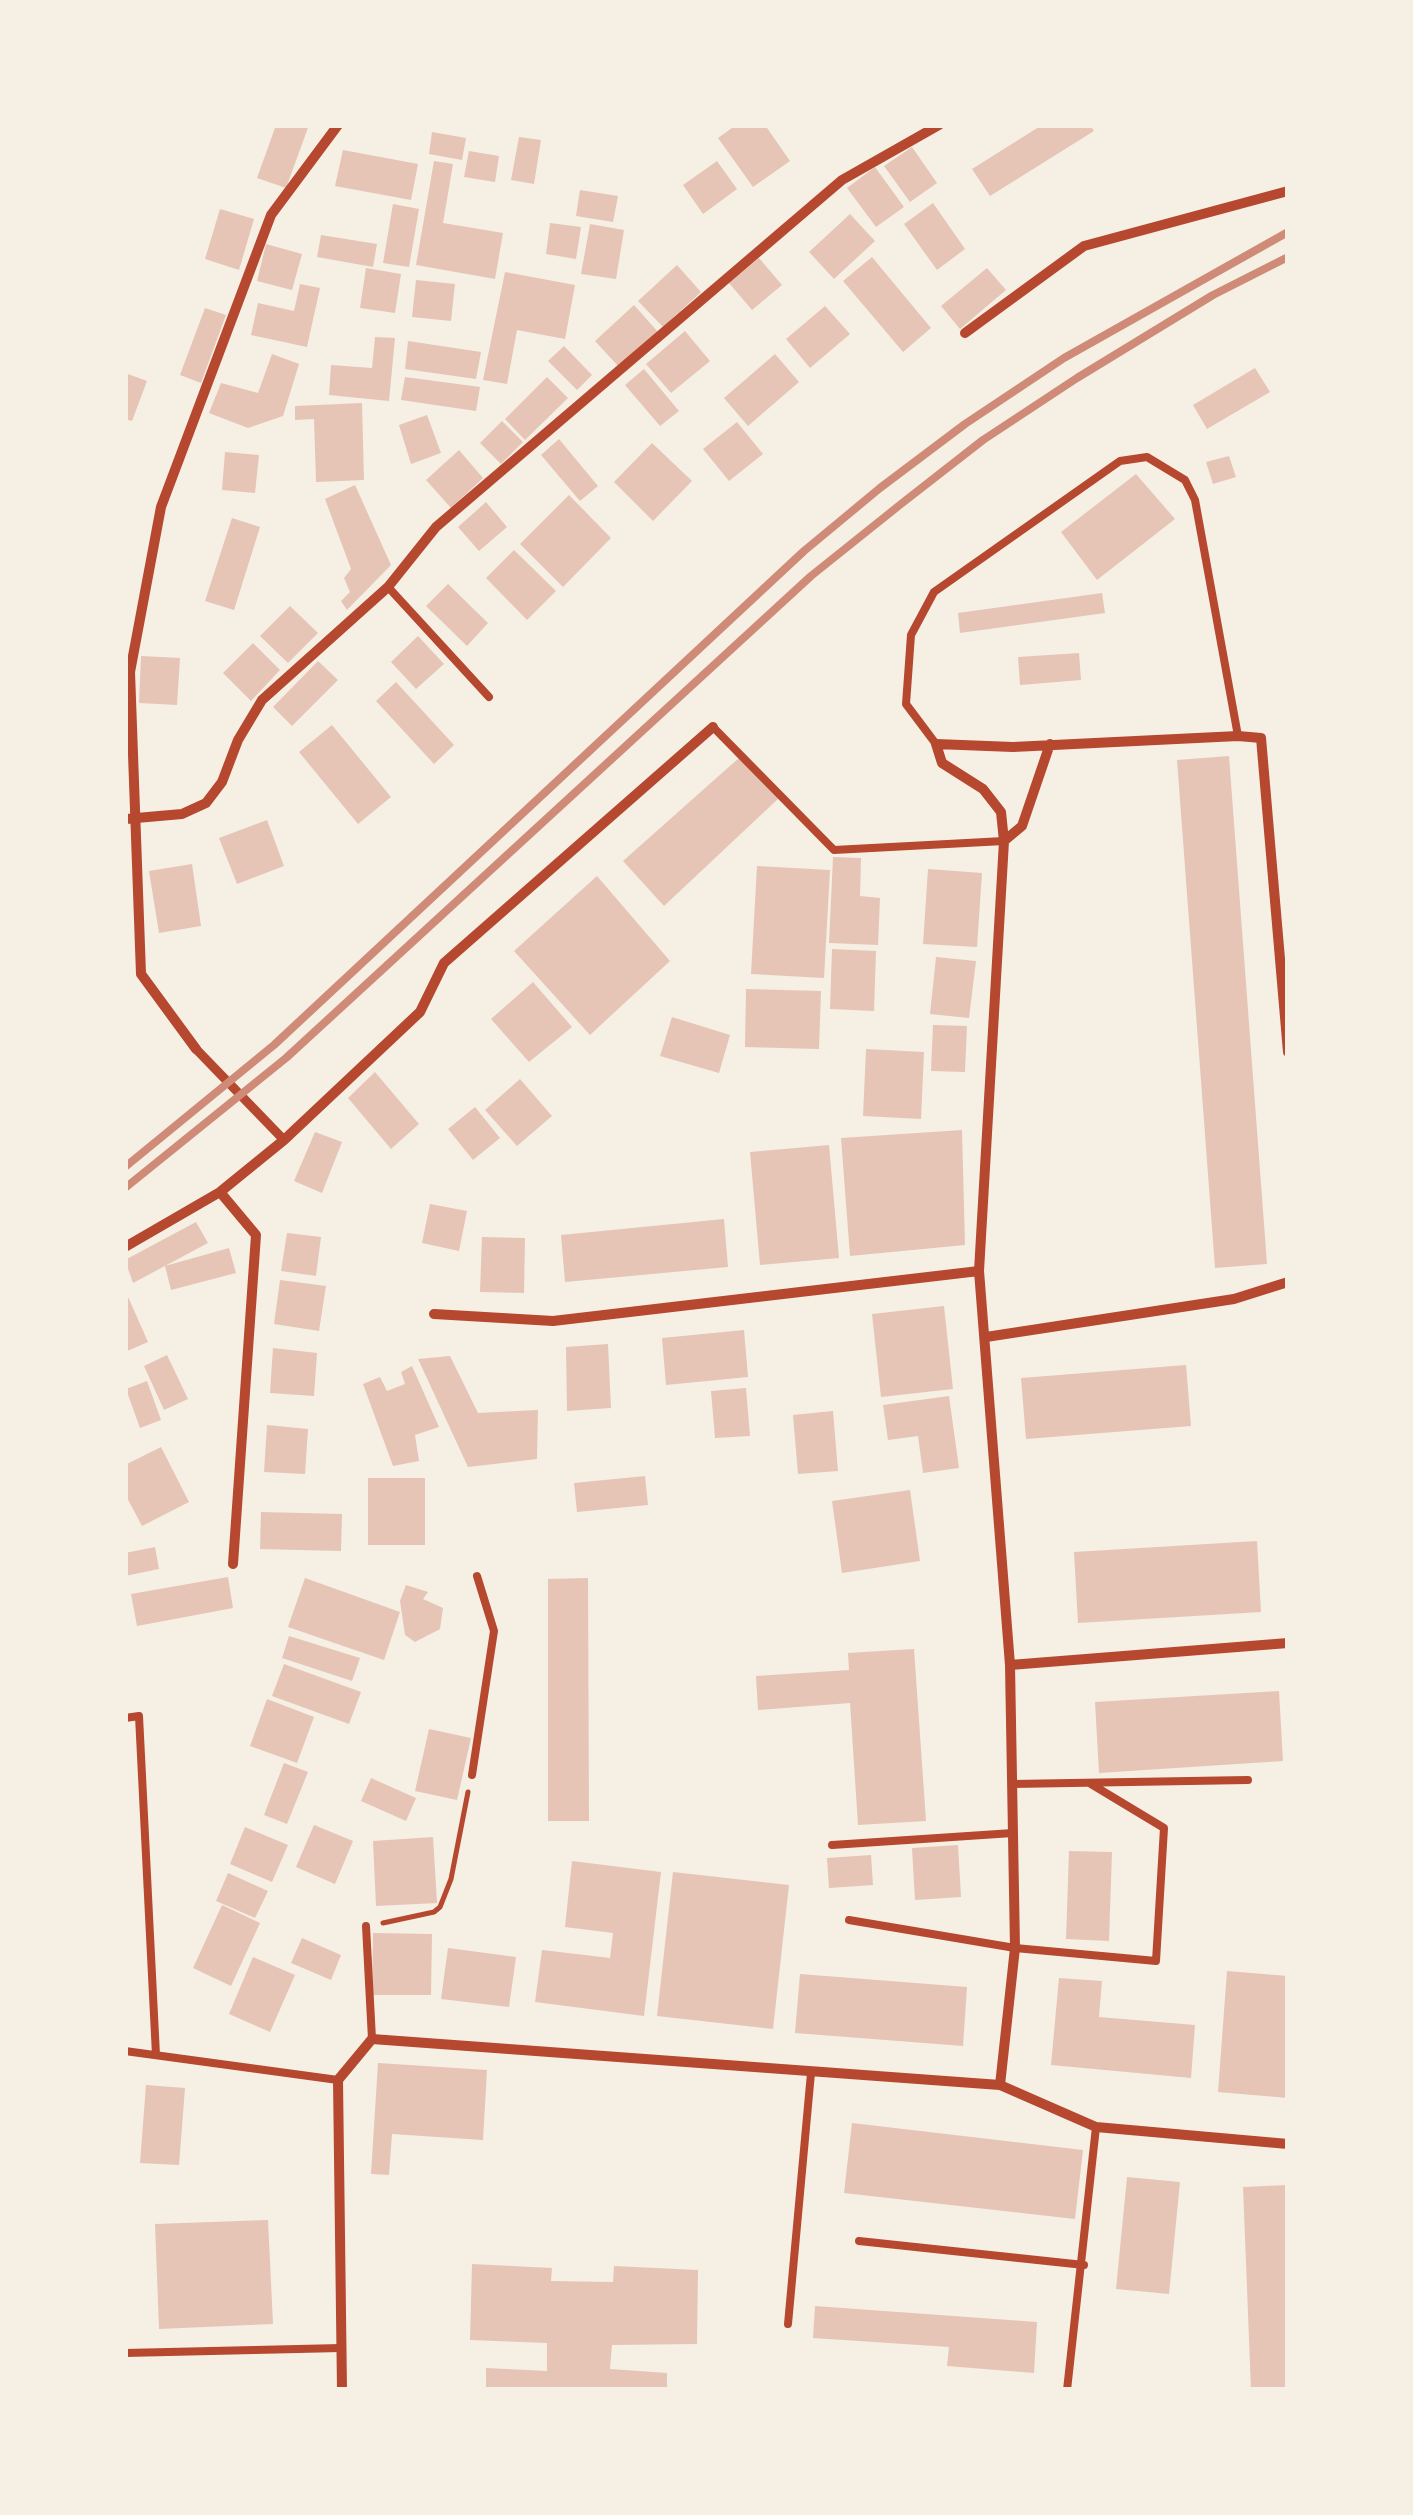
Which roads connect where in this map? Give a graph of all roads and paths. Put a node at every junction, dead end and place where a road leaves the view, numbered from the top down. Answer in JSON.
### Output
{"nodes":[{"id":1,"x":338,"y":125,"type":"edge"},
{"id":2,"x":939,"y":125,"type":"edge"},
{"id":3,"x":1288,"y":191,"type":"edge"},
{"id":4,"x":965,"y":333,"type":"dead end"},
{"id":5,"x":388,"y":588,"type":"junction"},
{"id":6,"x":489,"y":698,"type":"dead end"},
{"id":7,"x":713,"y":727,"type":"joint"},
{"id":8,"x":1238,"y":736,"type":"junction"},
{"id":9,"x":936,"y":744,"type":"junction"},
{"id":10,"x":1050,"y":744,"type":"junction"},
{"id":11,"x":131,"y":819,"type":"edge"},
{"id":12,"x":1004,"y":841,"type":"junction"},
{"id":13,"x":139,"y":938,"type":"junction"},
{"id":14,"x":125,"y":944,"type":"edge"},
{"id":15,"x":196,"y":1050,"type":"joint"},
{"id":16,"x":1288,"y":1052,"type":"edge"},
{"id":17,"x":284,"y":1140,"type":"junction"},
{"id":18,"x":220,"y":1192,"type":"junction"},
{"id":19,"x":125,"y":1247,"type":"edge"},
{"id":20,"x":980,"y":1271,"type":"junction"},
{"id":21,"x":1288,"y":1282,"type":"edge"},
{"id":22,"x":434,"y":1314,"type":"dead end"},
{"id":23,"x":986,"y":1337,"type":"junction"},
{"id":24,"x":234,"y":1564,"type":"dead end"},
{"id":25,"x":477,"y":1576,"type":"dead end"},
{"id":26,"x":1288,"y":1643,"type":"edge"},
{"id":27,"x":1010,"y":1665,"type":"junction"},
{"id":28,"x":125,"y":1718,"type":"edge"},
{"id":29,"x":472,"y":1775,"type":"joint"},
{"id":30,"x":1248,"y":1780,"type":"dead end"},
{"id":31,"x":1012,"y":1784,"type":"junction"},
{"id":32,"x":1091,"y":1784,"type":"junction"},
{"id":33,"x":1013,"y":1833,"type":"junction"},
{"id":34,"x":832,"y":1845,"type":"dead end"},
{"id":35,"x":849,"y":1920,"type":"dead end"},
{"id":36,"x":366,"y":1926,"type":"joint"},
{"id":37,"x":1014,"y":1948,"type":"junction"},
{"id":38,"x":372,"y":2039,"type":"junction"},
{"id":39,"x":125,"y":2051,"type":"edge"},
{"id":40,"x":156,"y":2055,"type":"junction"},
{"id":41,"x":811,"y":2073,"type":"junction"},
{"id":42,"x":338,"y":2080,"type":"junction"},
{"id":43,"x":1000,"y":2085,"type":"junction"},
{"id":44,"x":1096,"y":2128,"type":"junction"},
{"id":45,"x":1288,"y":2144,"type":"edge"},
{"id":46,"x":859,"y":2241,"type":"dead end"},
{"id":47,"x":1084,"y":2265,"type":"junction"},
{"id":48,"x":788,"y":2324,"type":"dead end"},
{"id":49,"x":341,"y":2348,"type":"junction"},
{"id":50,"x":125,"y":2353,"type":"edge"},
{"id":51,"x":342,"y":2390,"type":"edge"},
{"id":52,"x":1067,"y":2390,"type":"edge"}],
"edges":[{"from":1,"to":11,"type":"street"},
{"from":2,"to":5,"type":"street"},
{"from":3,"to":4,"type":"street"},
{"from":5,"to":6,"type":"lane"},
{"from":5,"to":11,"type":"street"},
{"from":7,"to":12,"type":"lane"},
{"from":7,"to":17,"type":"street"},
{"from":8,"to":9,"type":"lane"},
{"from":8,"to":10,"type":"street"},
{"from":8,"to":16,"type":"street"},
{"from":9,"to":10,"type":"street"},
{"from":9,"to":12,"type":"street"},
{"from":10,"to":12,"type":"street"},
{"from":11,"to":13,"type":"street"},
{"from":12,"to":20,"type":"street"},
{"from":13,"to":14,"type":"street"},
{"from":13,"to":15,"type":"street"},
{"from":15,"to":17,"type":"street"},
{"from":17,"to":18,"type":"street"},
{"from":18,"to":19,"type":"street"},
{"from":18,"to":24,"type":"street"},
{"from":20,"to":22,"type":"street"},
{"from":20,"to":23,"type":"street"},
{"from":21,"to":23,"type":"street"},
{"from":23,"to":27,"type":"street"},
{"from":25,"to":29,"type":"lane"},
{"from":26,"to":27,"type":"street"},
{"from":27,"to":31,"type":"street"},
{"from":28,"to":40,"type":"lane"},
{"from":29,"to":36,"type":"path"},
{"from":30,"to":32,"type":"lane"},
{"from":31,"to":32,"type":"lane"},
{"from":31,"to":33,"type":"street"},
{"from":32,"to":37,"type":"lane"},
{"from":33,"to":34,"type":"lane"},
{"from":33,"to":37,"type":"street"},
{"from":35,"to":37,"type":"lane"},
{"from":36,"to":38,"type":"lane"},
{"from":37,"to":43,"type":"street"},
{"from":38,"to":41,"type":"street"},
{"from":38,"to":42,"type":"street"},
{"from":39,"to":40,"type":"lane"},
{"from":40,"to":42,"type":"lane"},
{"from":41,"to":43,"type":"street"},
{"from":41,"to":48,"type":"lane"},
{"from":42,"to":49,"type":"street"},
{"from":43,"to":44,"type":"street"},
{"from":44,"to":45,"type":"street"},
{"from":44,"to":47,"type":"lane"},
{"from":46,"to":47,"type":"lane"},
{"from":47,"to":52,"type":"lane"},
{"from":49,"to":50,"type":"lane"},
{"from":49,"to":51,"type":"street"}]}
